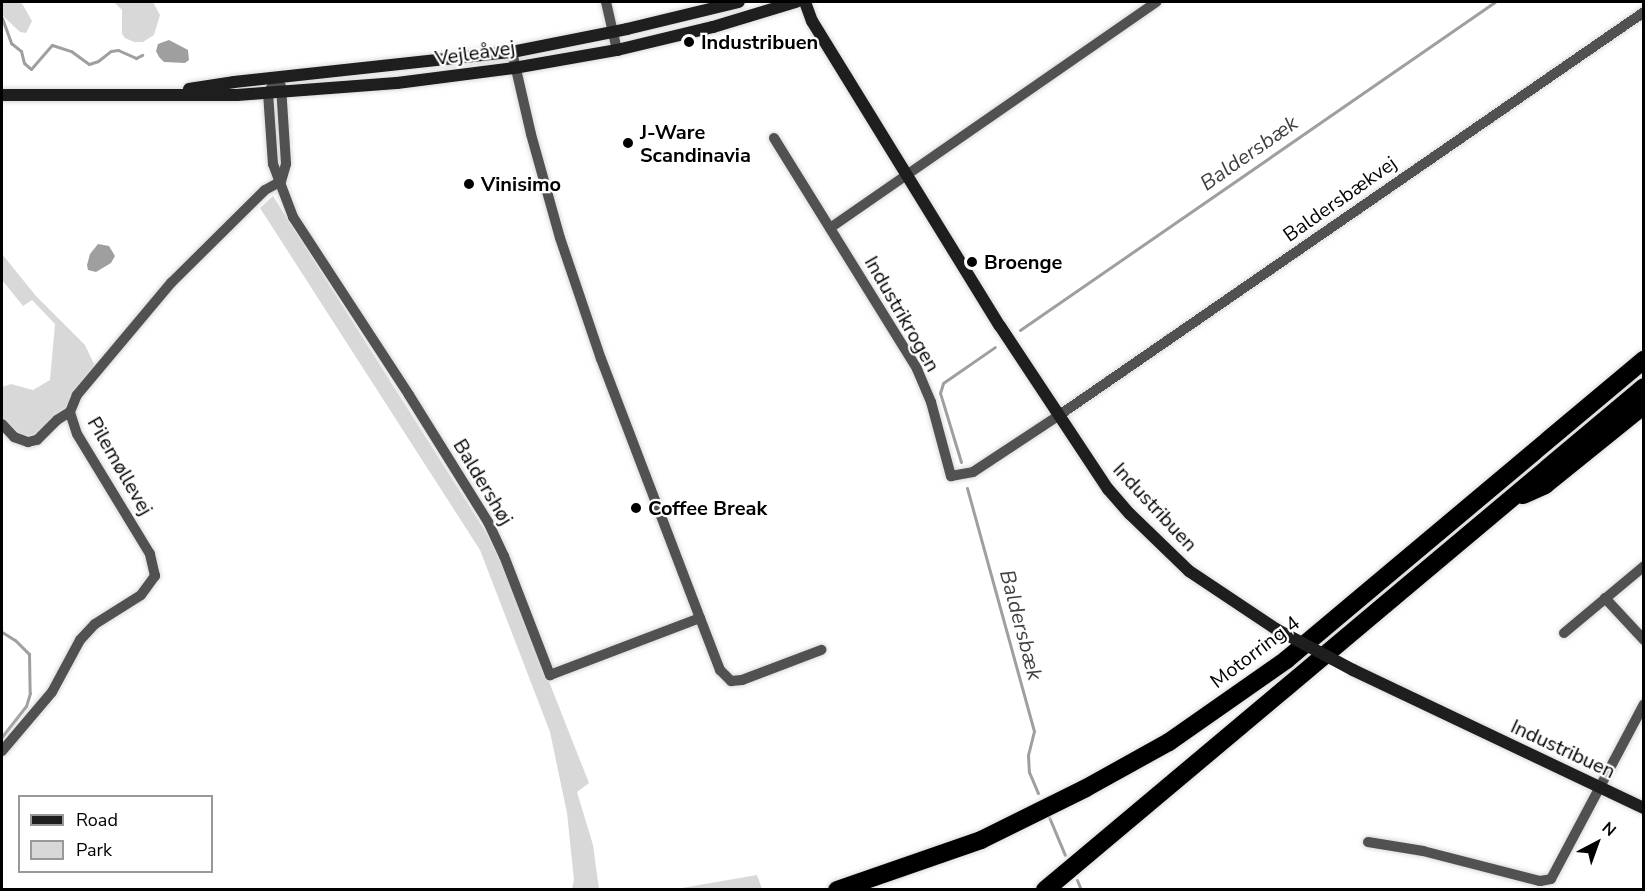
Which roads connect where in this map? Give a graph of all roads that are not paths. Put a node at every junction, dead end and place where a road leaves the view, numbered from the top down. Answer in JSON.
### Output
{"nodes":[{"id":1,"x":606,"y":2,"type":"edge"},
{"id":2,"x":739,"y":2,"type":"edge"},
{"id":3,"x":796,"y":2,"type":"edge"},
{"id":4,"x":805,"y":2,"type":"edge"},
{"id":5,"x":1156,"y":2,"type":"edge"},
{"id":6,"x":1644,"y":12,"type":"edge"},
{"id":7,"x":812,"y":21,"type":"junction"},
{"id":8,"x":713,"y":27,"type":"junction"},
{"id":9,"x":613,"y":32,"type":"junction"},
{"id":10,"x":617,"y":50,"type":"junction"},
{"id":11,"x":512,"y":52,"type":"junction"},
{"id":12,"x":514,"y":68,"type":"junction"},
{"id":13,"x":277,"y":78,"type":"junction"},
{"id":14,"x":283,"y":92,"type":"junction"},
{"id":15,"x":268,"y":93,"type":"junction"},
{"id":16,"x":2,"y":95,"type":"edge"},
{"id":17,"x":152,"y":95,"type":"junction"},
{"id":18,"x":774,"y":138,"type":"dead end"},
{"id":19,"x":907,"y":172,"type":"junction"},
{"id":20,"x":281,"y":181,"type":"junction"},
{"id":21,"x":830,"y":228,"type":"junction"},
{"id":22,"x":1644,"y":346,"type":"edge"},
{"id":23,"x":1644,"y":360,"type":"edge"},
{"id":24,"x":1644,"y":387,"type":"edge"},
{"id":25,"x":1595,"y":402,"type":"junction"},
{"id":26,"x":1644,"y":405,"type":"edge"},
{"id":27,"x":70,"y":412,"type":"junction"},
{"id":28,"x":1058,"y":416,"type":"junction"},
{"id":29,"x":2,"y":424,"type":"edge"},
{"id":30,"x":1503,"y":504,"type":"junction"},
{"id":31,"x":1644,"y":566,"type":"edge"},
{"id":32,"x":1605,"y":598,"type":"junction"},
{"id":33,"x":700,"y":618,"type":"junction"},
{"id":34,"x":1564,"y":633,"type":"dead end"},
{"id":35,"x":1644,"y":640,"type":"edge"},
{"id":36,"x":821,"y":650,"type":"dead end"},
{"id":37,"x":1644,"y":704,"type":"edge"},
{"id":38,"x":2,"y":751,"type":"edge"},
{"id":39,"x":1599,"y":788,"type":"junction"},
{"id":40,"x":1644,"y":808,"type":"edge"},
{"id":41,"x":1368,"y":842,"type":"dead end"},
{"id":42,"x":837,"y":890,"type":"edge"},
{"id":43,"x":1045,"y":890,"type":"edge"}],
"edges":[{"from":1,"to":9,"type":"street"},
{"from":2,"to":9,"type":"street","name":"Vejleåvej"},
{"from":3,"to":8,"type":"street","name":"Vejleåvej"},
{"from":4,"to":7,"type":"street","name":"Industribuen"},
{"from":5,"to":19,"type":"street"},
{"from":6,"to":28,"type":"street","name":"Baldersbækvej"},
{"from":7,"to":8,"type":"street"},
{"from":7,"to":19,"type":"street","name":"Industribuen"},
{"from":8,"to":10,"type":"street","name":"Vejleåvej"},
{"from":9,"to":10,"type":"street"},
{"from":9,"to":11,"type":"street","name":"Vejleåvej"},
{"from":10,"to":12,"type":"street","name":"Vejleåvej"},
{"from":11,"to":12,"type":"street"},
{"from":11,"to":13,"type":"street","name":"Vejleåvej"},
{"from":12,"to":14,"type":"street","name":"Vejleåvej"},
{"from":12,"to":33,"type":"street"},
{"from":13,"to":14,"type":"street","name":"Baldershøj"},
{"from":13,"to":15,"type":"street"},
{"from":13,"to":17,"type":"street","name":"Vejleåvej"},
{"from":14,"to":15,"type":"street","name":"Vejleåvej"},
{"from":14,"to":20,"type":"street","name":"Baldershøj"},
{"from":15,"to":17,"type":"street","name":"Vejleåvej"},
{"from":15,"to":20,"type":"street","name":"Baldershøj"},
{"from":16,"to":17,"type":"street","name":"Vejleåvej"},
{"from":18,"to":21,"type":"street","name":"Industrikrogen"},
{"from":19,"to":21,"type":"street"},
{"from":19,"to":28,"type":"street","name":"Industribuen"},
{"from":20,"to":27,"type":"street","name":"Pilemøllevej"},
{"from":20,"to":33,"type":"street","name":"Baldershøj"},
{"from":21,"to":28,"type":"street","name":"Industrikrogen"},
{"from":22,"to":25,"type":"highway"},
{"from":23,"to":25,"type":"highway","name":"Motorring 4"},
{"from":24,"to":30,"type":"highway"},
{"from":25,"to":42,"type":"highway","name":"Motorring 4"},
{"from":26,"to":30,"type":"highway"},
{"from":27,"to":29,"type":"street"},
{"from":27,"to":38,"type":"street","name":"Pilemøllevej"},
{"from":28,"to":39,"type":"street","name":"Industribuen","bridge":true},
{"from":30,"to":43,"type":"highway"},
{"from":31,"to":32,"type":"street"},
{"from":32,"to":34,"type":"street"},
{"from":32,"to":35,"type":"street"},
{"from":33,"to":36,"type":"street"},
{"from":37,"to":39,"type":"street"},
{"from":39,"to":40,"type":"street","name":"Industribuen"},
{"from":39,"to":41,"type":"street"}]}
